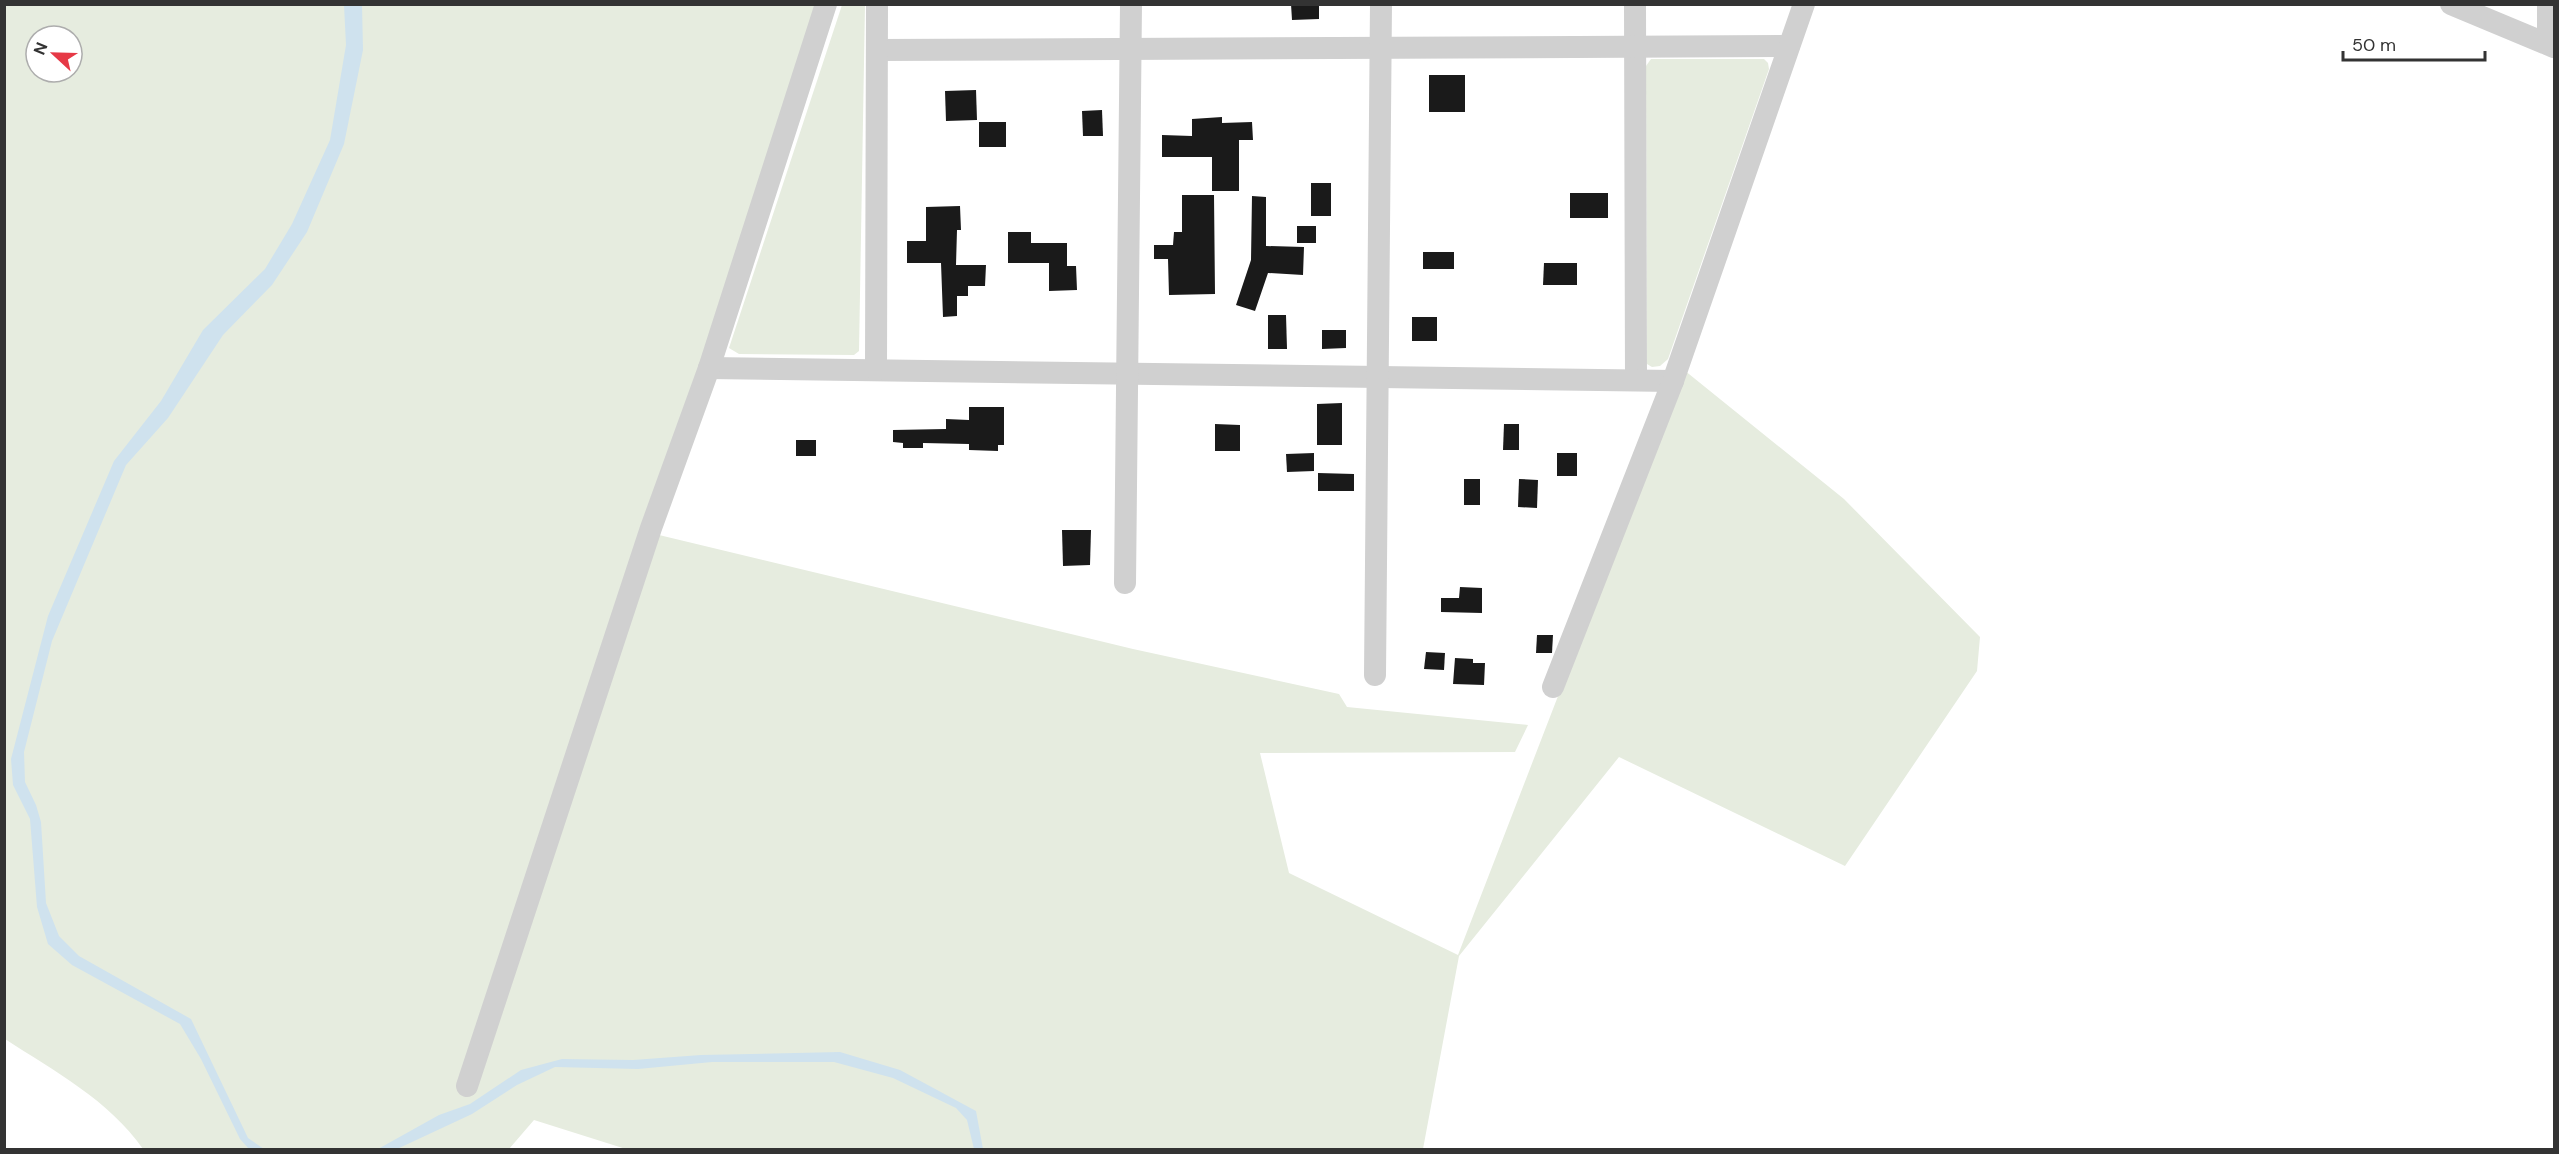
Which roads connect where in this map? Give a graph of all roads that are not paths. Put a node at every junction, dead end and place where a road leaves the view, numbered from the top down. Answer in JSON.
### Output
{"nodes":[{"id":1,"x":826,"y":4,"type":"edge"},
{"id":2,"x":877,"y":4,"type":"edge"},
{"id":3,"x":1131,"y":4,"type":"edge"},
{"id":4,"x":1381,"y":4,"type":"edge"},
{"id":5,"x":1635,"y":4,"type":"edge"},
{"id":6,"x":1803,"y":4,"type":"edge"},
{"id":7,"x":2451,"y":4,"type":"edge"},
{"id":8,"x":2548,"y":4,"type":"edge"},
{"id":9,"x":2551,"y":45,"type":"edge"},
{"id":10,"x":1635,"y":46,"type":"junction"},
{"id":11,"x":1789,"y":46,"type":"junction"},
{"id":12,"x":1381,"y":48,"type":"junction"},
{"id":13,"x":1130,"y":49,"type":"junction"},
{"id":14,"x":877,"y":50,"type":"junction"},
{"id":15,"x":709,"y":368,"type":"junction"},
{"id":16,"x":876,"y":370,"type":"junction"},
{"id":17,"x":1128,"y":373,"type":"junction"},
{"id":18,"x":1378,"y":377,"type":"junction"},
{"id":19,"x":1635,"y":380,"type":"junction"},
{"id":20,"x":1673,"y":381,"type":"junction"},
{"id":21,"x":1125,"y":583,"type":"dead end"},
{"id":22,"x":1375,"y":675,"type":"dead end"},
{"id":23,"x":1554,"y":687,"type":"dead end"},
{"id":24,"x":467,"y":1086,"type":"dead end"}],
"edges":[{"from":1,"to":15,"type":"street"},
{"from":2,"to":14,"type":"street"},
{"from":3,"to":13,"type":"street"},
{"from":4,"to":12,"type":"street"},
{"from":5,"to":10,"type":"street"},
{"from":6,"to":11,"type":"street"},
{"from":7,"to":9,"type":"street"},
{"from":8,"to":9,"type":"street"},
{"from":10,"to":11,"type":"street"},
{"from":10,"to":12,"type":"street"},
{"from":10,"to":19,"type":"street"},
{"from":11,"to":20,"type":"street"},
{"from":12,"to":13,"type":"street"},
{"from":12,"to":18,"type":"street"},
{"from":13,"to":14,"type":"street"},
{"from":13,"to":17,"type":"street"},
{"from":14,"to":16,"type":"street"},
{"from":15,"to":16,"type":"street"},
{"from":15,"to":24,"type":"street"},
{"from":16,"to":17,"type":"street"},
{"from":17,"to":18,"type":"street"},
{"from":17,"to":21,"type":"street"},
{"from":18,"to":19,"type":"street"},
{"from":18,"to":22,"type":"street"},
{"from":19,"to":20,"type":"street"},
{"from":20,"to":23,"type":"street"}]}
